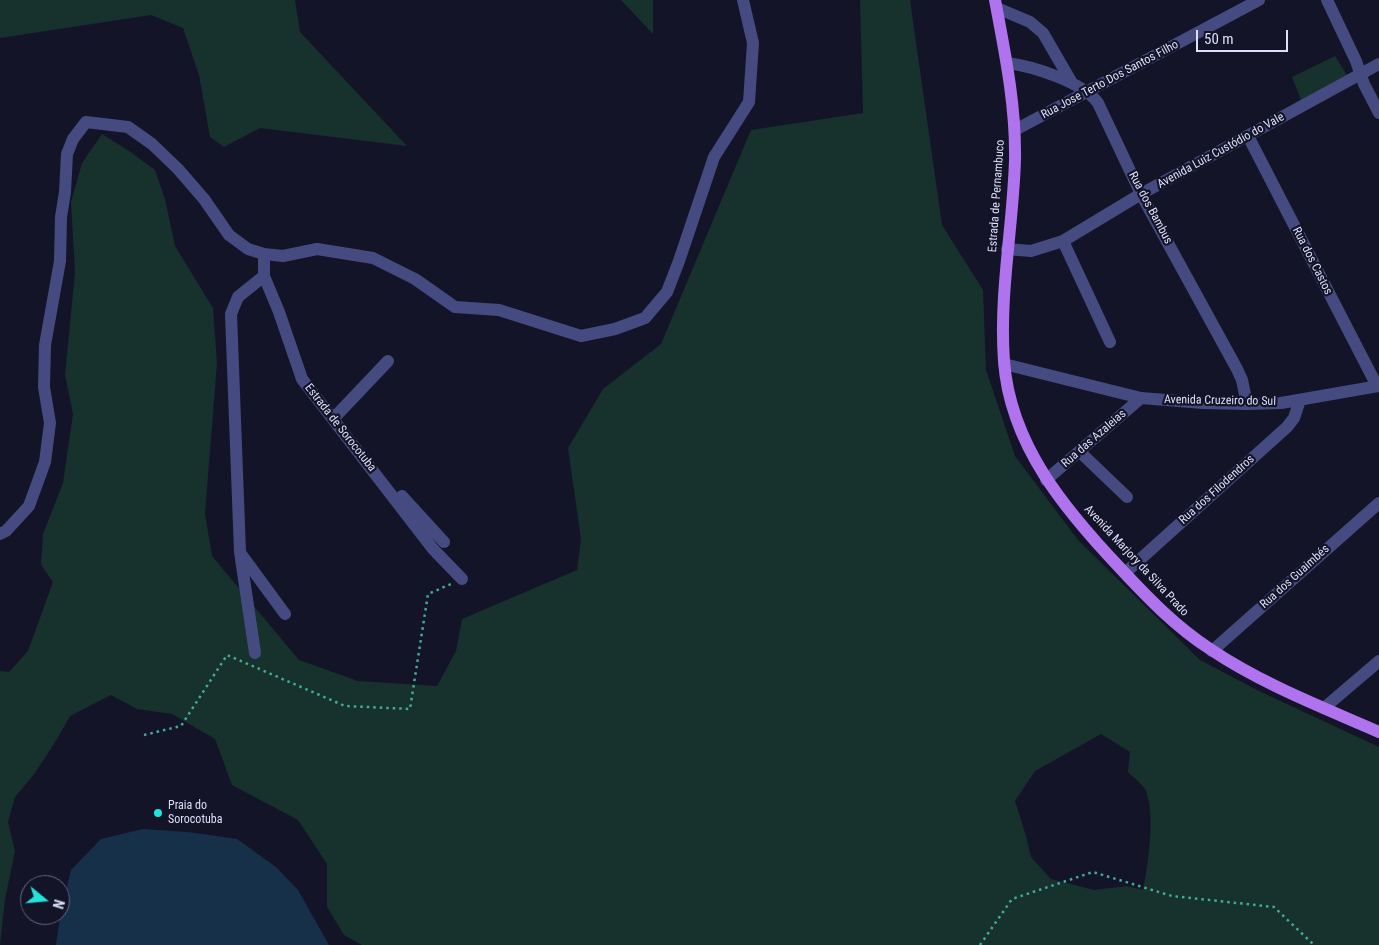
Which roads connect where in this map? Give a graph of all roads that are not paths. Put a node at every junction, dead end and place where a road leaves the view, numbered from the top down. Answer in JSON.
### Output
{"nodes":[{"id":1,"x":743,"y":0,"type":"edge"},
{"id":2,"x":1259,"y":0,"type":"edge"},
{"id":3,"x":1327,"y":0,"type":"edge"},
{"id":4,"x":996,"y":4,"type":"edge"},
{"id":5,"x":1007,"y":63,"type":"junction"},
{"id":6,"x":1379,"y":64,"type":"edge"},
{"id":7,"x":1360,"y":74,"type":"junction"},
{"id":8,"x":1072,"y":83,"type":"junction"},
{"id":9,"x":1088,"y":92,"type":"junction"},
{"id":10,"x":1379,"y":113,"type":"edge"},
{"id":11,"x":1015,"y":130,"type":"junction"},
{"id":12,"x":1248,"y":136,"type":"junction"},
{"id":13,"x":1141,"y":194,"type":"junction"},
{"id":14,"x":1063,"y":241,"type":"junction"},
{"id":15,"x":1007,"y":249,"type":"junction"},
{"id":16,"x":264,"y":254,"type":"junction"},
{"id":17,"x":264,"y":276,"type":"junction"},
{"id":18,"x":1110,"y":342,"type":"dead end"},
{"id":19,"x":388,"y":361,"type":"dead end"},
{"id":20,"x":1004,"y":364,"type":"junction"},
{"id":21,"x":1378,"y":386,"type":"edge"},
{"id":22,"x":1141,"y":398,"type":"junction"},
{"id":23,"x":1300,"y":400,"type":"junction"},
{"id":24,"x":1247,"y":404,"type":"junction"},
{"id":25,"x":333,"y":419,"type":"junction"},
{"id":26,"x":1080,"y":452,"type":"junction"},
{"id":27,"x":1046,"y":480,"type":"junction"},
{"id":28,"x":397,"y":490,"type":"dead end"},
{"id":29,"x":1127,"y":497,"type":"dead end"},
{"id":30,"x":1379,"y":502,"type":"edge"},
{"id":31,"x":0,"y":534,"type":"edge"},
{"id":32,"x":435,"y":538,"type":"junction"},
{"id":33,"x":240,"y":552,"type":"junction"},
{"id":34,"x":1125,"y":573,"type":"junction"},
{"id":35,"x":462,"y":579,"type":"road end"},
{"id":36,"x":285,"y":614,"type":"dead end"},
{"id":37,"x":1212,"y":651,"type":"junction"},
{"id":38,"x":255,"y":653,"type":"dead end"},
{"id":39,"x":1379,"y":661,"type":"edge"},
{"id":40,"x":1324,"y":708,"type":"junction"},
{"id":41,"x":1379,"y":732,"type":"edge"}],
"edges":[{"from":1,"to":16,"type":"street"},
{"from":2,"to":9,"type":"street","name":"Rua Jose Terto Dos Santos Filho"},
{"from":3,"to":7,"type":"street"},
{"from":4,"to":5,"type":"main road","name":"Estrada de Pernambuco"},
{"from":4,"to":8,"type":"street"},
{"from":5,"to":8,"type":"street","name":"Rua dos Bambus"},
{"from":5,"to":11,"type":"main road","name":"Estrada de Pernambuco"},
{"from":6,"to":7,"type":"street","name":"Avenida Luiz Custódio do Vale"},
{"from":7,"to":10,"type":"street"},
{"from":7,"to":12,"type":"street","name":"Avenida Luiz Custódio do Vale"},
{"from":8,"to":9,"type":"street","name":"Rua dos Bambus"},
{"from":9,"to":11,"type":"street","name":"Rua Jose Terto Dos Santos Filho"},
{"from":9,"to":13,"type":"street","name":"Rua dos Bambus"},
{"from":11,"to":15,"type":"main road","name":"Estrada de Pernambuco"},
{"from":12,"to":13,"type":"street","name":"Avenida Luiz Custódio do Vale"},
{"from":12,"to":21,"type":"street","name":"Rua dos Castos"},
{"from":13,"to":14,"type":"street","name":"Avenida Luiz Custódio do Vale"},
{"from":13,"to":24,"type":"street","name":"Rua dos Bambus"},
{"from":14,"to":15,"type":"street","name":"Avenida Luiz Custódio do Vale"},
{"from":14,"to":18,"type":"street"},
{"from":15,"to":20,"type":"main road","name":"Estrada de Pernambuco"},
{"from":16,"to":17,"type":"street","name":"Estrada de Sorocotuba"},
{"from":16,"to":31,"type":"street"},
{"from":17,"to":25,"type":"street","name":"Estrada de Sorocotuba"},
{"from":17,"to":33,"type":"street"},
{"from":19,"to":25,"type":"street"},
{"from":20,"to":22,"type":"street","name":"Avenida Cruzeiro do Sul"},
{"from":20,"to":27,"type":"main road","name":"Avenida Marjory da Silva Prado"},
{"from":21,"to":23,"type":"street","name":"Avenida Cruzeiro do Sul"},
{"from":22,"to":24,"type":"street","name":"Avenida Cruzeiro do Sul"},
{"from":22,"to":26,"type":"street","name":"Rua das Azaleias"},
{"from":23,"to":24,"type":"street","name":"Avenida Cruzeiro do Sul"},
{"from":23,"to":34,"type":"street","name":"Rua dos Filodendros"},
{"from":25,"to":32,"type":"street","name":"Estrada de Sorocotuba"},
{"from":26,"to":27,"type":"street","name":"Rua das Azaleias"},
{"from":26,"to":29,"type":"street"},
{"from":27,"to":34,"type":"main road","name":"Avenida Marjory da Silva Prado"},
{"from":28,"to":32,"type":"street"},
{"from":30,"to":37,"type":"street","name":"Rua dos Guaimbés"},
{"from":32,"to":35,"type":"street","name":"Estrada de Sorocotuba"},
{"from":33,"to":36,"type":"street"},
{"from":33,"to":38,"type":"street"},
{"from":34,"to":37,"type":"main road","name":"Avenida Marjory da Silva Prado"},
{"from":37,"to":40,"type":"main road","name":"Avenida Marjory da Silva Prado"},
{"from":39,"to":40,"type":"street"},
{"from":40,"to":41,"type":"main road","name":"Avenida Marjory da Silva Prado"}]}
